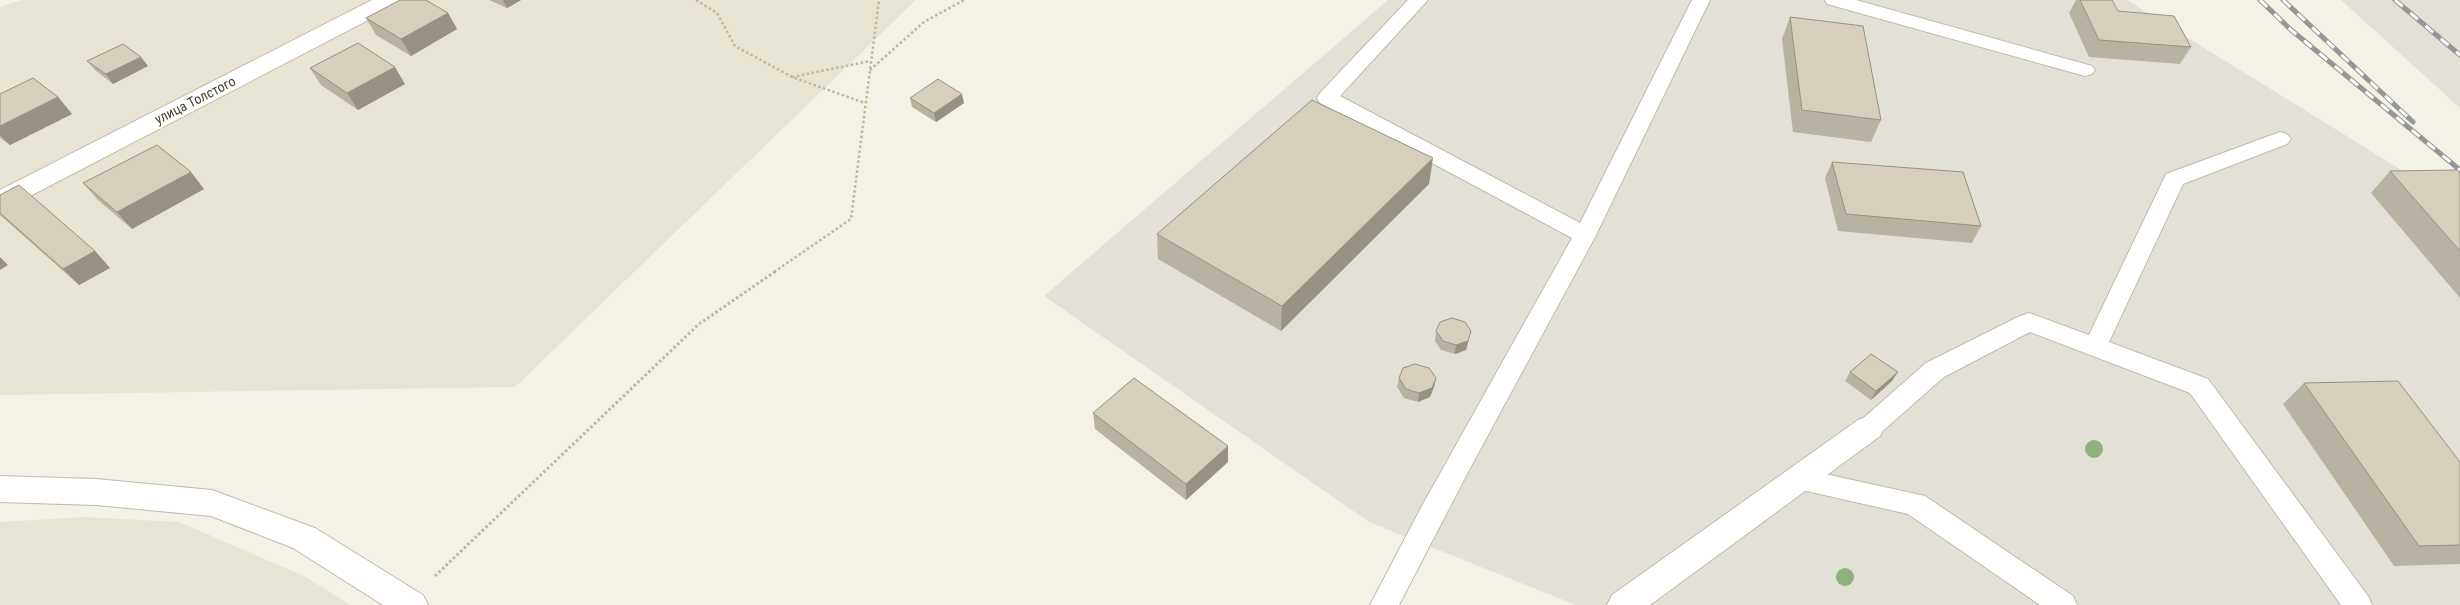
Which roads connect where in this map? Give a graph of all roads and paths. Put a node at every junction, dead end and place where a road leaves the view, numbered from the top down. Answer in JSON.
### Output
{"nodes":[{"id":1,"x":389,"y":0,"type":"edge"},
{"id":2,"x":696,"y":0,"type":"edge"},
{"id":3,"x":878,"y":0,"type":"edge"},
{"id":4,"x":964,"y":0,"type":"edge"},
{"id":5,"x":1419,"y":0,"type":"edge"},
{"id":6,"x":1701,"y":0,"type":"edge"},
{"id":7,"x":1834,"y":0,"type":"edge"},
{"id":8,"x":870,"y":61,"type":"junction"},
{"id":9,"x":2085,"y":70,"type":"dead end"},
{"id":10,"x":869,"y":71,"type":"junction"},
{"id":11,"x":792,"y":77,"type":"junction"},
{"id":12,"x":865,"y":103,"type":"junction"},
{"id":13,"x":2280,"y":139,"type":"dead end"},
{"id":14,"x":0,"y":201,"type":"edge"},
{"id":15,"x":1585,"y":235,"type":"junction"},
{"id":16,"x":2095,"y":347,"type":"junction"},
{"id":17,"x":1869,"y":428,"type":"joint"},
{"id":18,"x":1798,"y":479,"type":"junction"},
{"id":19,"x":0,"y":489,"type":"edge"},
{"id":20,"x":409,"y":604,"type":"edge"},
{"id":21,"x":1384,"y":605,"type":"edge"},
{"id":22,"x":1624,"y":605,"type":"edge"},
{"id":23,"x":2063,"y":605,"type":"edge"},
{"id":24,"x":2358,"y":605,"type":"edge"}],
"edges":[{"from":1,"to":14,"type":"street","name":"улица Толстого"},
{"from":2,"to":11,"type":"path"},
{"from":3,"to":8,"type":"path"},
{"from":4,"to":10,"type":"path"},
{"from":5,"to":15,"type":"lane"},
{"from":6,"to":15,"type":"lane"},
{"from":7,"to":9,"type":"lane"},
{"from":8,"to":10,"type":"path"},
{"from":8,"to":11,"type":"path"},
{"from":10,"to":12,"type":"path"},
{"from":11,"to":12,"type":"path"},
{"from":12,"to":20,"type":"path"},
{"from":13,"to":16,"type":"lane"},
{"from":15,"to":21,"type":"lane"},
{"from":16,"to":17,"type":"lane"},
{"from":16,"to":24,"type":"lane"},
{"from":17,"to":18,"type":"street"},
{"from":18,"to":22,"type":"street"},
{"from":18,"to":23,"type":"lane"},
{"from":19,"to":20,"type":"street"}]}
